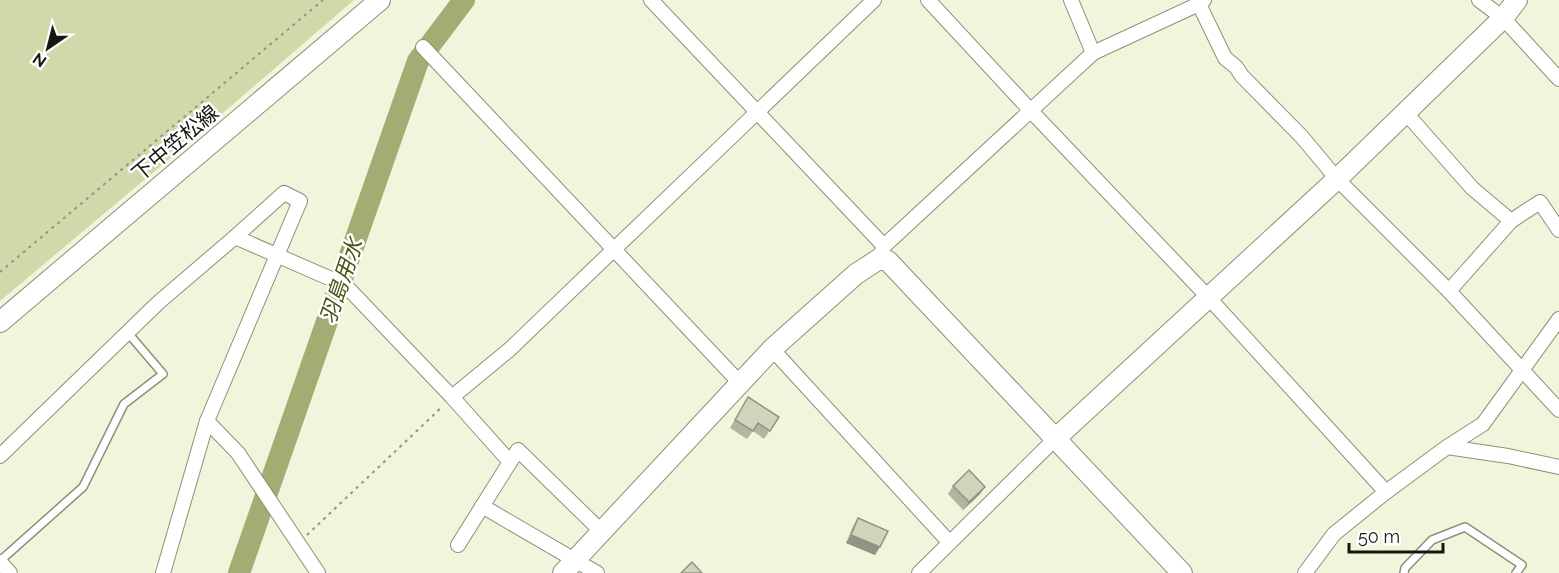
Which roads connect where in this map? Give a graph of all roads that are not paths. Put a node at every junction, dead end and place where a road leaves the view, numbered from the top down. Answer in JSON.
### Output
{"nodes":[{"id":1,"x":380,"y":0,"type":"edge"},
{"id":2,"x":651,"y":0,"type":"edge"},
{"id":3,"x":874,"y":0,"type":"edge"},
{"id":4,"x":928,"y":0,"type":"edge"},
{"id":5,"x":1071,"y":0,"type":"edge"},
{"id":6,"x":1479,"y":0,"type":"edge"},
{"id":7,"x":1517,"y":0,"type":"edge"},
{"id":8,"x":1200,"y":2,"type":"edge"},
{"id":9,"x":1503,"y":18,"type":"junction"},
{"id":10,"x":423,"y":47,"type":"dead end"},
{"id":11,"x":1093,"y":53,"type":"junction"},
{"id":12,"x":1559,"y":79,"type":"edge"},
{"id":13,"x":1031,"y":111,"type":"junction"},
{"id":14,"x":758,"y":112,"type":"junction"},
{"id":15,"x":1405,"y":112,"type":"junction"},
{"id":16,"x":1337,"y":179,"type":"junction"},
{"id":17,"x":1511,"y":221,"type":"junction"},
{"id":18,"x":1559,"y":230,"type":"edge"},
{"id":19,"x":236,"y":237,"type":"junction"},
{"id":20,"x":613,"y":250,"type":"junction"},
{"id":21,"x":881,"y":252,"type":"junction"},
{"id":22,"x":276,"y":254,"type":"junction"},
{"id":23,"x":1449,"y":291,"type":"junction"},
{"id":24,"x":1209,"y":298,"type":"junction"},
{"id":25,"x":1559,"y":319,"type":"edge"},
{"id":26,"x":0,"y":322,"type":"edge"},
{"id":27,"x":128,"y":333,"type":"junction"},
{"id":28,"x":772,"y":349,"type":"junction"},
{"id":29,"x":1521,"y":369,"type":"junction"},
{"id":30,"x":739,"y":382,"type":"junction"},
{"id":31,"x":452,"y":397,"type":"junction"},
{"id":32,"x":1559,"y":410,"type":"edge"},
{"id":33,"x":207,"y":421,"type":"junction"},
{"id":34,"x":1055,"y":439,"type":"junction"},
{"id":35,"x":1447,"y":447,"type":"junction"},
{"id":36,"x":0,"y":456,"type":"edge"},
{"id":37,"x":510,"y":462,"type":"junction"},
{"id":38,"x":1559,"y":467,"type":"edge"},
{"id":39,"x":1386,"y":492,"type":"junction"},
{"id":40,"x":482,"y":506,"type":"junction"},
{"id":41,"x":602,"y":532,"type":"junction"},
{"id":42,"x":949,"y":542,"type":"junction"},
{"id":43,"x":458,"y":544,"type":"dead end"},
{"id":44,"x":0,"y":562,"type":"edge"},
{"id":45,"x":569,"y":567,"type":"edge"},
{"id":46,"x":10,"y":573,"type":"edge"},
{"id":47,"x":163,"y":573,"type":"edge"},
{"id":48,"x":318,"y":573,"type":"edge"},
{"id":49,"x":597,"y":573,"type":"edge"},
{"id":50,"x":920,"y":573,"type":"edge"},
{"id":51,"x":1182,"y":573,"type":"edge"},
{"id":52,"x":1305,"y":573,"type":"edge"},
{"id":53,"x":1404,"y":573,"type":"edge"},
{"id":54,"x":1516,"y":573,"type":"edge"}],
"edges":[{"from":1,"to":26,"type":"street","name":"下中笠松線"},
{"from":2,"to":14,"type":"street"},
{"from":3,"to":14,"type":"street"},
{"from":4,"to":13,"type":"street"},
{"from":5,"to":11,"type":"street"},
{"from":6,"to":9,"type":"street"},
{"from":7,"to":9,"type":"street"},
{"from":8,"to":11,"type":"street"},
{"from":8,"to":16,"type":"street"},
{"from":9,"to":12,"type":"street"},
{"from":9,"to":15,"type":"street"},
{"from":10,"to":20,"type":"street"},
{"from":11,"to":13,"type":"street"},
{"from":13,"to":21,"type":"street"},
{"from":13,"to":24,"type":"street"},
{"from":14,"to":20,"type":"street"},
{"from":14,"to":21,"type":"street"},
{"from":15,"to":16,"type":"street"},
{"from":15,"to":17,"type":"street"},
{"from":16,"to":23,"type":"street"},
{"from":16,"to":24,"type":"street"},
{"from":17,"to":18,"type":"street"},
{"from":17,"to":23,"type":"street"},
{"from":19,"to":22,"type":"street"},
{"from":19,"to":22,"type":"street"},
{"from":19,"to":27,"type":"street"},
{"from":20,"to":30,"type":"street"},
{"from":20,"to":31,"type":"street"},
{"from":21,"to":28,"type":"street"},
{"from":21,"to":34,"type":"street"},
{"from":22,"to":31,"type":"street"},
{"from":22,"to":33,"type":"street"},
{"from":23,"to":29,"type":"street"},
{"from":24,"to":34,"type":"street"},
{"from":24,"to":39,"type":"street"},
{"from":25,"to":29,"type":"street"},
{"from":27,"to":36,"type":"street"},
{"from":27,"to":44,"type":"lane"},
{"from":28,"to":30,"type":"street"},
{"from":28,"to":42,"type":"street"},
{"from":29,"to":32,"type":"street"},
{"from":29,"to":35,"type":"street"},
{"from":30,"to":41,"type":"street"},
{"from":31,"to":37,"type":"street"},
{"from":33,"to":47,"type":"street"},
{"from":33,"to":48,"type":"street"},
{"from":34,"to":42,"type":"street"},
{"from":34,"to":51,"type":"street"},
{"from":35,"to":38,"type":"street"},
{"from":35,"to":39,"type":"street"},
{"from":37,"to":40,"type":"street"},
{"from":37,"to":41,"type":"street"},
{"from":39,"to":52,"type":"street"},
{"from":40,"to":43,"type":"street"},
{"from":40,"to":45,"type":"street"},
{"from":41,"to":45,"type":"street"},
{"from":42,"to":50,"type":"street"},
{"from":44,"to":46,"type":"street"},
{"from":45,"to":49,"type":"street"},
{"from":53,"to":54,"type":"lane"}]}
